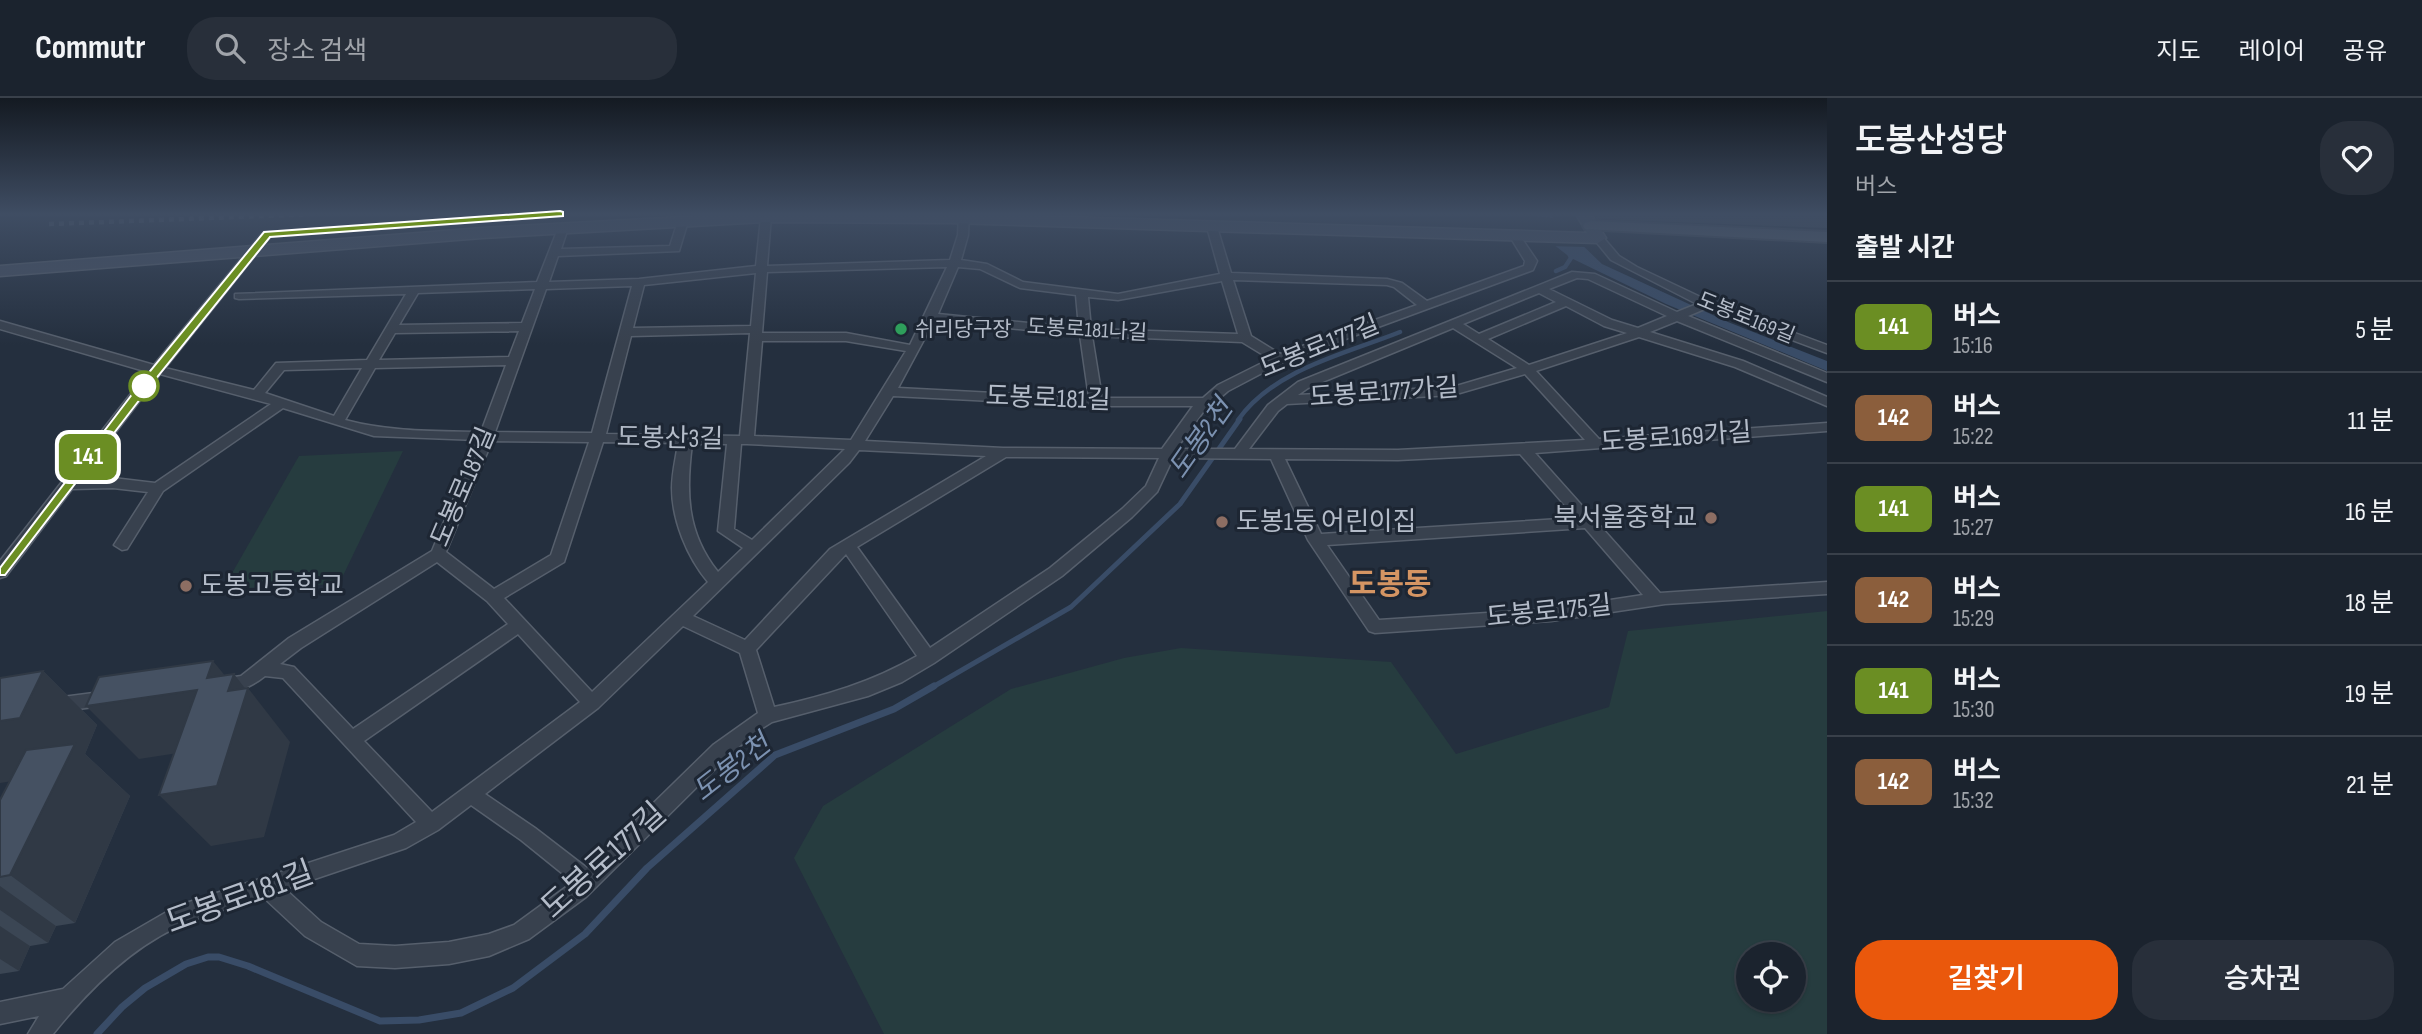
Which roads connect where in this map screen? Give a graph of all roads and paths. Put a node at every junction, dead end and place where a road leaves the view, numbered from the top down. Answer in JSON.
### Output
{"nodes":[{"id":1,"x":168,"y":258,"type":"edge"},
{"id":2,"x":248,"y":258,"type":"edge"},
{"id":3,"x":552,"y":258,"type":"edge"},
{"id":4,"x":764,"y":258,"type":"edge"},
{"id":5,"x":954,"y":258,"type":"edge"},
{"id":6,"x":1222,"y":258,"type":"edge"},
{"id":7,"x":1529,"y":258,"type":"edge"},
{"id":8,"x":1616,"y":258,"type":"edge"},
{"id":9,"x":953,"y":263,"type":"junction"},
{"id":10,"x":764,"y":269,"type":"junction"},
{"id":11,"x":0,"y":271,"type":"edge"},
{"id":12,"x":1228,"y":276,"type":"junction"},
{"id":13,"x":639,"y":282,"type":"junction"},
{"id":14,"x":542,"y":284,"type":"junction"},
{"id":15,"x":1540,"y":289,"type":"junction"},
{"id":16,"x":414,"y":290,"type":"junction"},
{"id":17,"x":1083,"y":291,"type":"junction"},
{"id":18,"x":239,"y":296,"type":"dead end"},
{"id":19,"x":1566,"y":302,"type":"junction"},
{"id":20,"x":1705,"y":305,"type":"junction"},
{"id":21,"x":1427,"y":307,"type":"junction"},
{"id":22,"x":1679,"y":316,"type":"junction"},
{"id":23,"x":930,"y":317,"type":"junction"},
{"id":24,"x":1453,"y":323,"type":"junction"},
{"id":25,"x":0,"y":325,"type":"edge"},
{"id":26,"x":525,"y":327,"type":"junction"},
{"id":27,"x":393,"y":329,"type":"junction"},
{"id":28,"x":626,"y":332,"type":"junction"},
{"id":29,"x":1086,"y":332,"type":"junction"},
{"id":30,"x":757,"y":333,"type":"junction"},
{"id":31,"x":1635,"y":334,"type":"junction"},
{"id":32,"x":1245,"y":338,"type":"junction"},
{"id":33,"x":1478,"y":339,"type":"junction"},
{"id":34,"x":913,"y":349,"type":"junction"},
{"id":35,"x":1827,"y":349,"type":"edge"},
{"id":36,"x":1279,"y":359,"type":"junction"},
{"id":37,"x":512,"y":361,"type":"junction"},
{"id":38,"x":375,"y":362,"type":"junction"},
{"id":39,"x":1527,"y":369,"type":"junction"},
{"id":40,"x":157,"y":370,"type":"junction"},
{"id":41,"x":1827,"y":378,"type":"edge"},
{"id":42,"x":892,"y":392,"type":"junction"},
{"id":43,"x":257,"y":395,"type":"junction"},
{"id":44,"x":1281,"y":400,"type":"junction"},
{"id":45,"x":1096,"y":402,"type":"junction"},
{"id":46,"x":1204,"y":402,"type":"junction"},
{"id":47,"x":1827,"y":402,"type":"edge"},
{"id":48,"x":282,"y":403,"type":"junction"},
{"id":49,"x":337,"y":422,"type":"junction"},
{"id":50,"x":1827,"y":427,"type":"edge"},
{"id":51,"x":487,"y":435,"type":"junction"},
{"id":52,"x":598,"y":438,"type":"junction"},
{"id":53,"x":686,"y":439,"type":"junction"},
{"id":54,"x":741,"y":440,"type":"junction"},
{"id":55,"x":858,"y":444,"type":"junction"},
{"id":56,"x":1596,"y":444,"type":"junction"},
{"id":57,"x":1524,"y":449,"type":"junction"},
{"id":58,"x":1003,"y":452,"type":"junction"},
{"id":59,"x":1172,"y":452,"type":"junction"},
{"id":60,"x":1238,"y":452,"type":"junction"},
{"id":61,"x":1275,"y":453,"type":"junction"},
{"id":62,"x":67,"y":484,"type":"junction"},
{"id":63,"x":159,"y":488,"type":"junction"},
{"id":64,"x":1590,"y":522,"type":"junction"},
{"id":65,"x":1317,"y":540,"type":"junction"},
{"id":66,"x":847,"y":544,"type":"junction"},
{"id":67,"x":121,"y":545,"type":"dead end"},
{"id":68,"x":752,"y":547,"type":"junction"},
{"id":69,"x":438,"y":554,"type":"junction"},
{"id":70,"x":0,"y":572,"type":"edge"},
{"id":71,"x":717,"y":582,"type":"junction"},
{"id":72,"x":1827,"y":588,"type":"edge"},
{"id":73,"x":493,"y":597,"type":"junction"},
{"id":74,"x":1657,"y":600,"type":"junction"},
{"id":75,"x":682,"y":618,"type":"junction"},
{"id":76,"x":519,"y":625,"type":"junction"},
{"id":77,"x":747,"y":649,"type":"junction"},
{"id":78,"x":928,"y":658,"type":"junction"},
{"id":79,"x":264,"y":669,"type":"junction"},
{"id":80,"x":204,"y":687,"type":"edge"},
{"id":81,"x":122,"y":697,"type":"edge"},
{"id":82,"x":592,"y":703,"type":"junction"},
{"id":83,"x":41,"y":707,"type":"edge"},
{"id":84,"x":768,"y":716,"type":"junction"},
{"id":85,"x":351,"y":740,"type":"junction"},
{"id":86,"x":471,"y":795,"type":"junction"},
{"id":87,"x":431,"y":824,"type":"junction"},
{"id":88,"x":588,"y":881,"type":"junction"},
{"id":89,"x":267,"y":887,"type":"junction"},
{"id":90,"x":68,"y":999,"type":"junction"},
{"id":91,"x":0,"y":1013,"type":"edge"},
{"id":92,"x":39,"y":1034,"type":"edge"}],
"edges":[{"from":1,"to":11,"type":"main road"},
{"from":2,"to":40,"type":"street"},
{"from":3,"to":14,"type":"street","name":"도봉로187길"},
{"from":4,"to":10,"type":"street"},
{"from":5,"to":9,"type":"street","name":"도봉로181길"},
{"from":6,"to":12,"type":"street"},
{"from":7,"to":21,"type":"street","name":"도봉로177길"},
{"from":8,"to":20,"type":"street","name":"도봉로169길"},
{"from":9,"to":10,"type":"street"},
{"from":9,"to":17,"type":"street"},
{"from":9,"to":23,"type":"street","name":"도봉로181길"},
{"from":10,"to":13,"type":"street"},
{"from":10,"to":30,"type":"street"},
{"from":12,"to":17,"type":"street"},
{"from":12,"to":21,"type":"street"},
{"from":12,"to":32,"type":"street"},
{"from":13,"to":14,"type":"street"},
{"from":13,"to":28,"type":"street"},
{"from":14,"to":16,"type":"street"},
{"from":14,"to":26,"type":"street","name":"도봉로187길"},
{"from":15,"to":19,"type":"street"},
{"from":15,"to":22,"type":"street","name":"도봉로177길"},
{"from":15,"to":24,"type":"street","name":"도봉로177길"},
{"from":16,"to":18,"type":"street"},
{"from":16,"to":27,"type":"street"},
{"from":17,"to":29,"type":"street"},
{"from":19,"to":31,"type":"street"},
{"from":19,"to":33,"type":"street"},
{"from":20,"to":22,"type":"street","name":"도봉로177가길"},
{"from":20,"to":35,"type":"street","name":"도봉로169길"},
{"from":21,"to":36,"type":"street","name":"도봉로177길"},
{"from":22,"to":31,"type":"street","name":"도봉로177가길"},
{"from":22,"to":41,"type":"street"},
{"from":23,"to":29,"type":"street","name":"도봉로181나길"},
{"from":23,"to":34,"type":"street","name":"도봉로181길"},
{"from":24,"to":33,"type":"street","name":"도봉로177가길"},
{"from":24,"to":44,"type":"street","name":"도봉로177길"},
{"from":25,"to":40,"type":"street","name":"도봉산3길"},
{"from":26,"to":27,"type":"street"},
{"from":26,"to":37,"type":"street","name":"도봉로187길"},
{"from":27,"to":38,"type":"street"},
{"from":28,"to":30,"type":"street"},
{"from":28,"to":52,"type":"street"},
{"from":29,"to":32,"type":"street","name":"도봉로181나길"},
{"from":29,"to":45,"type":"street"},
{"from":30,"to":34,"type":"street"},
{"from":30,"to":54,"type":"street"},
{"from":31,"to":39,"type":"street","name":"도봉로177가길"},
{"from":31,"to":47,"type":"street"},
{"from":32,"to":36,"type":"street"},
{"from":33,"to":39,"type":"street","name":"도봉로177가길"},
{"from":34,"to":42,"type":"street","name":"도봉로181길"},
{"from":36,"to":46,"type":"street","name":"도봉로177길"},
{"from":37,"to":38,"type":"street"},
{"from":37,"to":51,"type":"street","name":"도봉로187길"},
{"from":38,"to":43,"type":"street"},
{"from":38,"to":49,"type":"street"},
{"from":39,"to":44,"type":"street","name":"도봉로177가길"},
{"from":39,"to":56,"type":"street","name":"도봉로177가길"},
{"from":40,"to":43,"type":"street","name":"도봉산3길"},
{"from":40,"to":62,"type":"street"},
{"from":42,"to":45,"type":"street","name":"도봉로181길"},
{"from":42,"to":55,"type":"street","name":"도봉로181길"},
{"from":43,"to":48,"type":"street","name":"도봉산3길"},
{"from":44,"to":60,"type":"street","name":"도봉로177길"},
{"from":45,"to":46,"type":"street","name":"도봉로181길"},
{"from":46,"to":59,"type":"street","name":"도봉로177길"},
{"from":48,"to":49,"type":"street","name":"도봉산3길"},
{"from":48,"to":63,"type":"street"},
{"from":49,"to":51,"type":"street","name":"도봉산3길"},
{"from":50,"to":56,"type":"street","name":"도봉로169가길"},
{"from":51,"to":52,"type":"street","name":"도봉산3길"},
{"from":51,"to":69,"type":"street","name":"도봉로187길"},
{"from":52,"to":53,"type":"street","name":"도봉산3길"},
{"from":52,"to":73,"type":"street"},
{"from":53,"to":54,"type":"street","name":"도봉산3길"},
{"from":53,"to":71,"type":"street"},
{"from":54,"to":55,"type":"street","name":"도봉산3길"},
{"from":54,"to":68,"type":"street"},
{"from":55,"to":58,"type":"street","name":"도봉산3길"},
{"from":55,"to":68,"type":"street","name":"도봉로181길"},
{"from":56,"to":57,"type":"street","name":"도봉로169가길"},
{"from":57,"to":61,"type":"street","name":"도봉로169가길"},
{"from":57,"to":64,"type":"street"},
{"from":58,"to":59,"type":"street","name":"도봉산3길"},
{"from":58,"to":66,"type":"street"},
{"from":59,"to":60,"type":"street","name":"도봉산3길"},
{"from":59,"to":78,"type":"street","name":"도봉로177길"},
{"from":60,"to":61,"type":"street","name":"도봉로169가길"},
{"from":61,"to":65,"type":"street","name":"도봉로175길"},
{"from":62,"to":63,"type":"street"},
{"from":62,"to":70,"type":"street"},
{"from":63,"to":67,"type":"street"},
{"from":64,"to":65,"type":"street"},
{"from":64,"to":74,"type":"street"},
{"from":65,"to":74,"type":"street","name":"도봉로175길"},
{"from":66,"to":77,"type":"street"},
{"from":66,"to":78,"type":"street"},
{"from":68,"to":71,"type":"street","name":"도봉로181길"},
{"from":69,"to":73,"type":"street"},
{"from":69,"to":79,"type":"street","name":"도봉로187길"},
{"from":71,"to":75,"type":"street","name":"도봉로181길"},
{"from":72,"to":74,"type":"street","name":"도봉로175길"},
{"from":73,"to":76,"type":"street"},
{"from":75,"to":77,"type":"street"},
{"from":75,"to":82,"type":"street","name":"도봉로181길"},
{"from":76,"to":82,"type":"street"},
{"from":76,"to":85,"type":"street"},
{"from":77,"to":84,"type":"street"},
{"from":78,"to":84,"type":"street","name":"도봉로177길"},
{"from":79,"to":80,"type":"street","name":"도봉로187길"},
{"from":79,"to":85,"type":"street"},
{"from":81,"to":83,"type":"street"},
{"from":82,"to":86,"type":"street","name":"도봉로181길"},
{"from":84,"to":88,"type":"street","name":"도봉로177길"},
{"from":85,"to":87,"type":"street"},
{"from":86,"to":87,"type":"street","name":"도봉로181길"},
{"from":86,"to":88,"type":"street"},
{"from":87,"to":89,"type":"street","name":"도봉로181길"},
{"from":88,"to":89,"type":"street","name":"도봉로177길"},
{"from":89,"to":90,"type":"street","name":"도봉로181길"},
{"from":90,"to":91,"type":"street"},
{"from":90,"to":92,"type":"street","name":"도봉로181길"}]}
